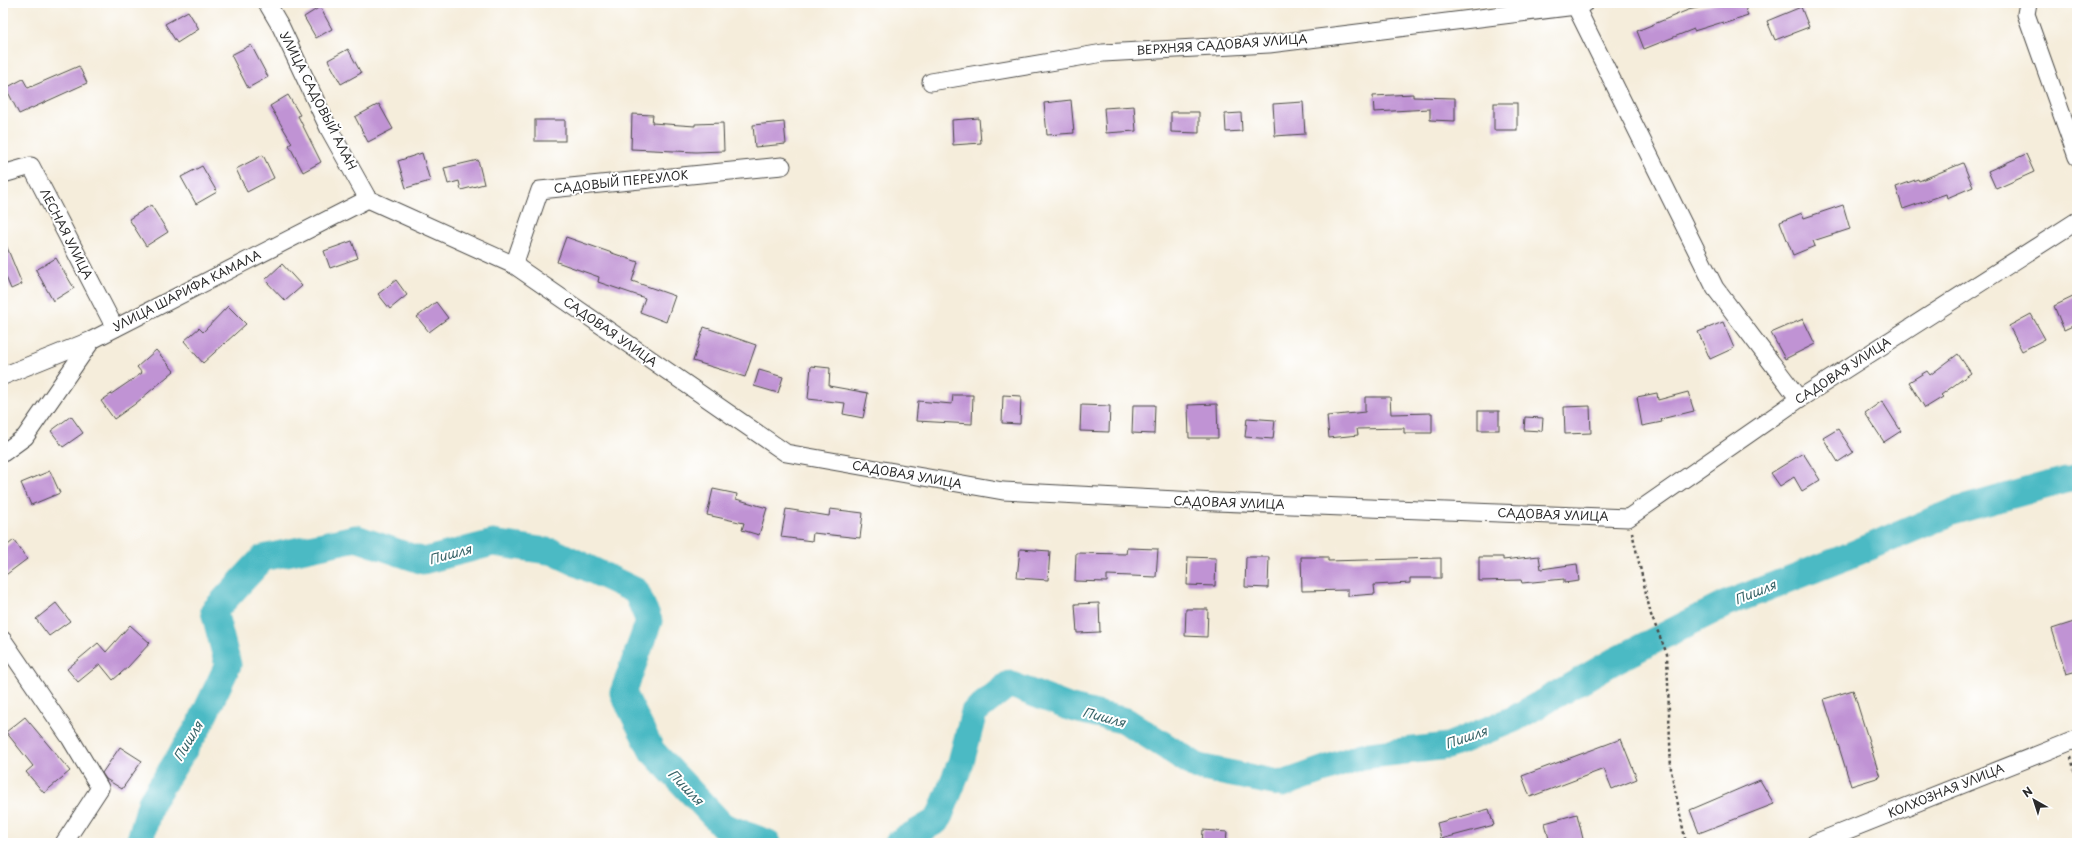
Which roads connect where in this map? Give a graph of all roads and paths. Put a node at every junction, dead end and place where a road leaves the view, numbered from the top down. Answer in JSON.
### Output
{"nodes":[{"id":1,"x":267,"y":3,"type":"edge"},
{"id":2,"x":2028,"y":3,"type":"edge"},
{"id":3,"x":1578,"y":4,"type":"edge"},
{"id":4,"x":931,"y":82,"type":"dead end"},
{"id":5,"x":2077,"y":157,"type":"edge"},
{"id":6,"x":782,"y":166,"type":"dead end"},
{"id":7,"x":3,"y":174,"type":"edge"},
{"id":8,"x":368,"y":199,"type":"junction"},
{"id":9,"x":2077,"y":221,"type":"edge"},
{"id":10,"x":514,"y":265,"type":"junction"},
{"id":11,"x":115,"y":328,"type":"junction"},
{"id":12,"x":92,"y":340,"type":"junction"},
{"id":13,"x":3,"y":376,"type":"edge"},
{"id":14,"x":1799,"y":399,"type":"junction"},
{"id":15,"x":3,"y":453,"type":"edge"},
{"id":16,"x":1628,"y":518,"type":"junction"},
{"id":17,"x":3,"y":640,"type":"edge"},
{"id":18,"x":2072,"y":741,"type":"edge"},
{"id":19,"x":2077,"y":781,"type":"edge"},
{"id":20,"x":64,"y":843,"type":"edge"},
{"id":21,"x":1686,"y":843,"type":"edge"},
{"id":22,"x":1815,"y":843,"type":"edge"}],
"edges":[{"from":1,"to":8,"type":"street","name":"УЛИЦА САДОВЫЙ АЛАН"},
{"from":2,"to":5,"type":"street"},
{"from":3,"to":4,"type":"street","name":"ВЕРХНЯЯ САДОВАЯ УЛИЦА"},
{"from":3,"to":14,"type":"street"},
{"from":6,"to":10,"type":"street","name":"САДОВЫЙ ПЕРЕУЛОК"},
{"from":7,"to":11,"type":"street","name":"ЛЕСНАЯ УЛИЦА"},
{"from":8,"to":10,"type":"street","name":"САДОВАЯ УЛИЦА"},
{"from":8,"to":11,"type":"street","name":"УЛИЦА ШАРИФА КАМАЛА"},
{"from":9,"to":14,"type":"street","name":"САДОВАЯ УЛИЦА"},
{"from":10,"to":16,"type":"street","name":"САДОВАЯ УЛИЦА"},
{"from":11,"to":12,"type":"street","name":"УЛИЦА ШАРИФА КАМАЛА"},
{"from":12,"to":13,"type":"street","name":"УЛИЦА ШАРИФА КАМАЛА"},
{"from":12,"to":15,"type":"street"},
{"from":14,"to":16,"type":"street","name":"САДОВАЯ УЛИЦА"},
{"from":16,"to":21,"type":"path"},
{"from":17,"to":20,"type":"street"},
{"from":18,"to":19,"type":"path"},
{"from":18,"to":22,"type":"street","name":"КОЛХОЗНАЯ УЛИЦА"}]}
